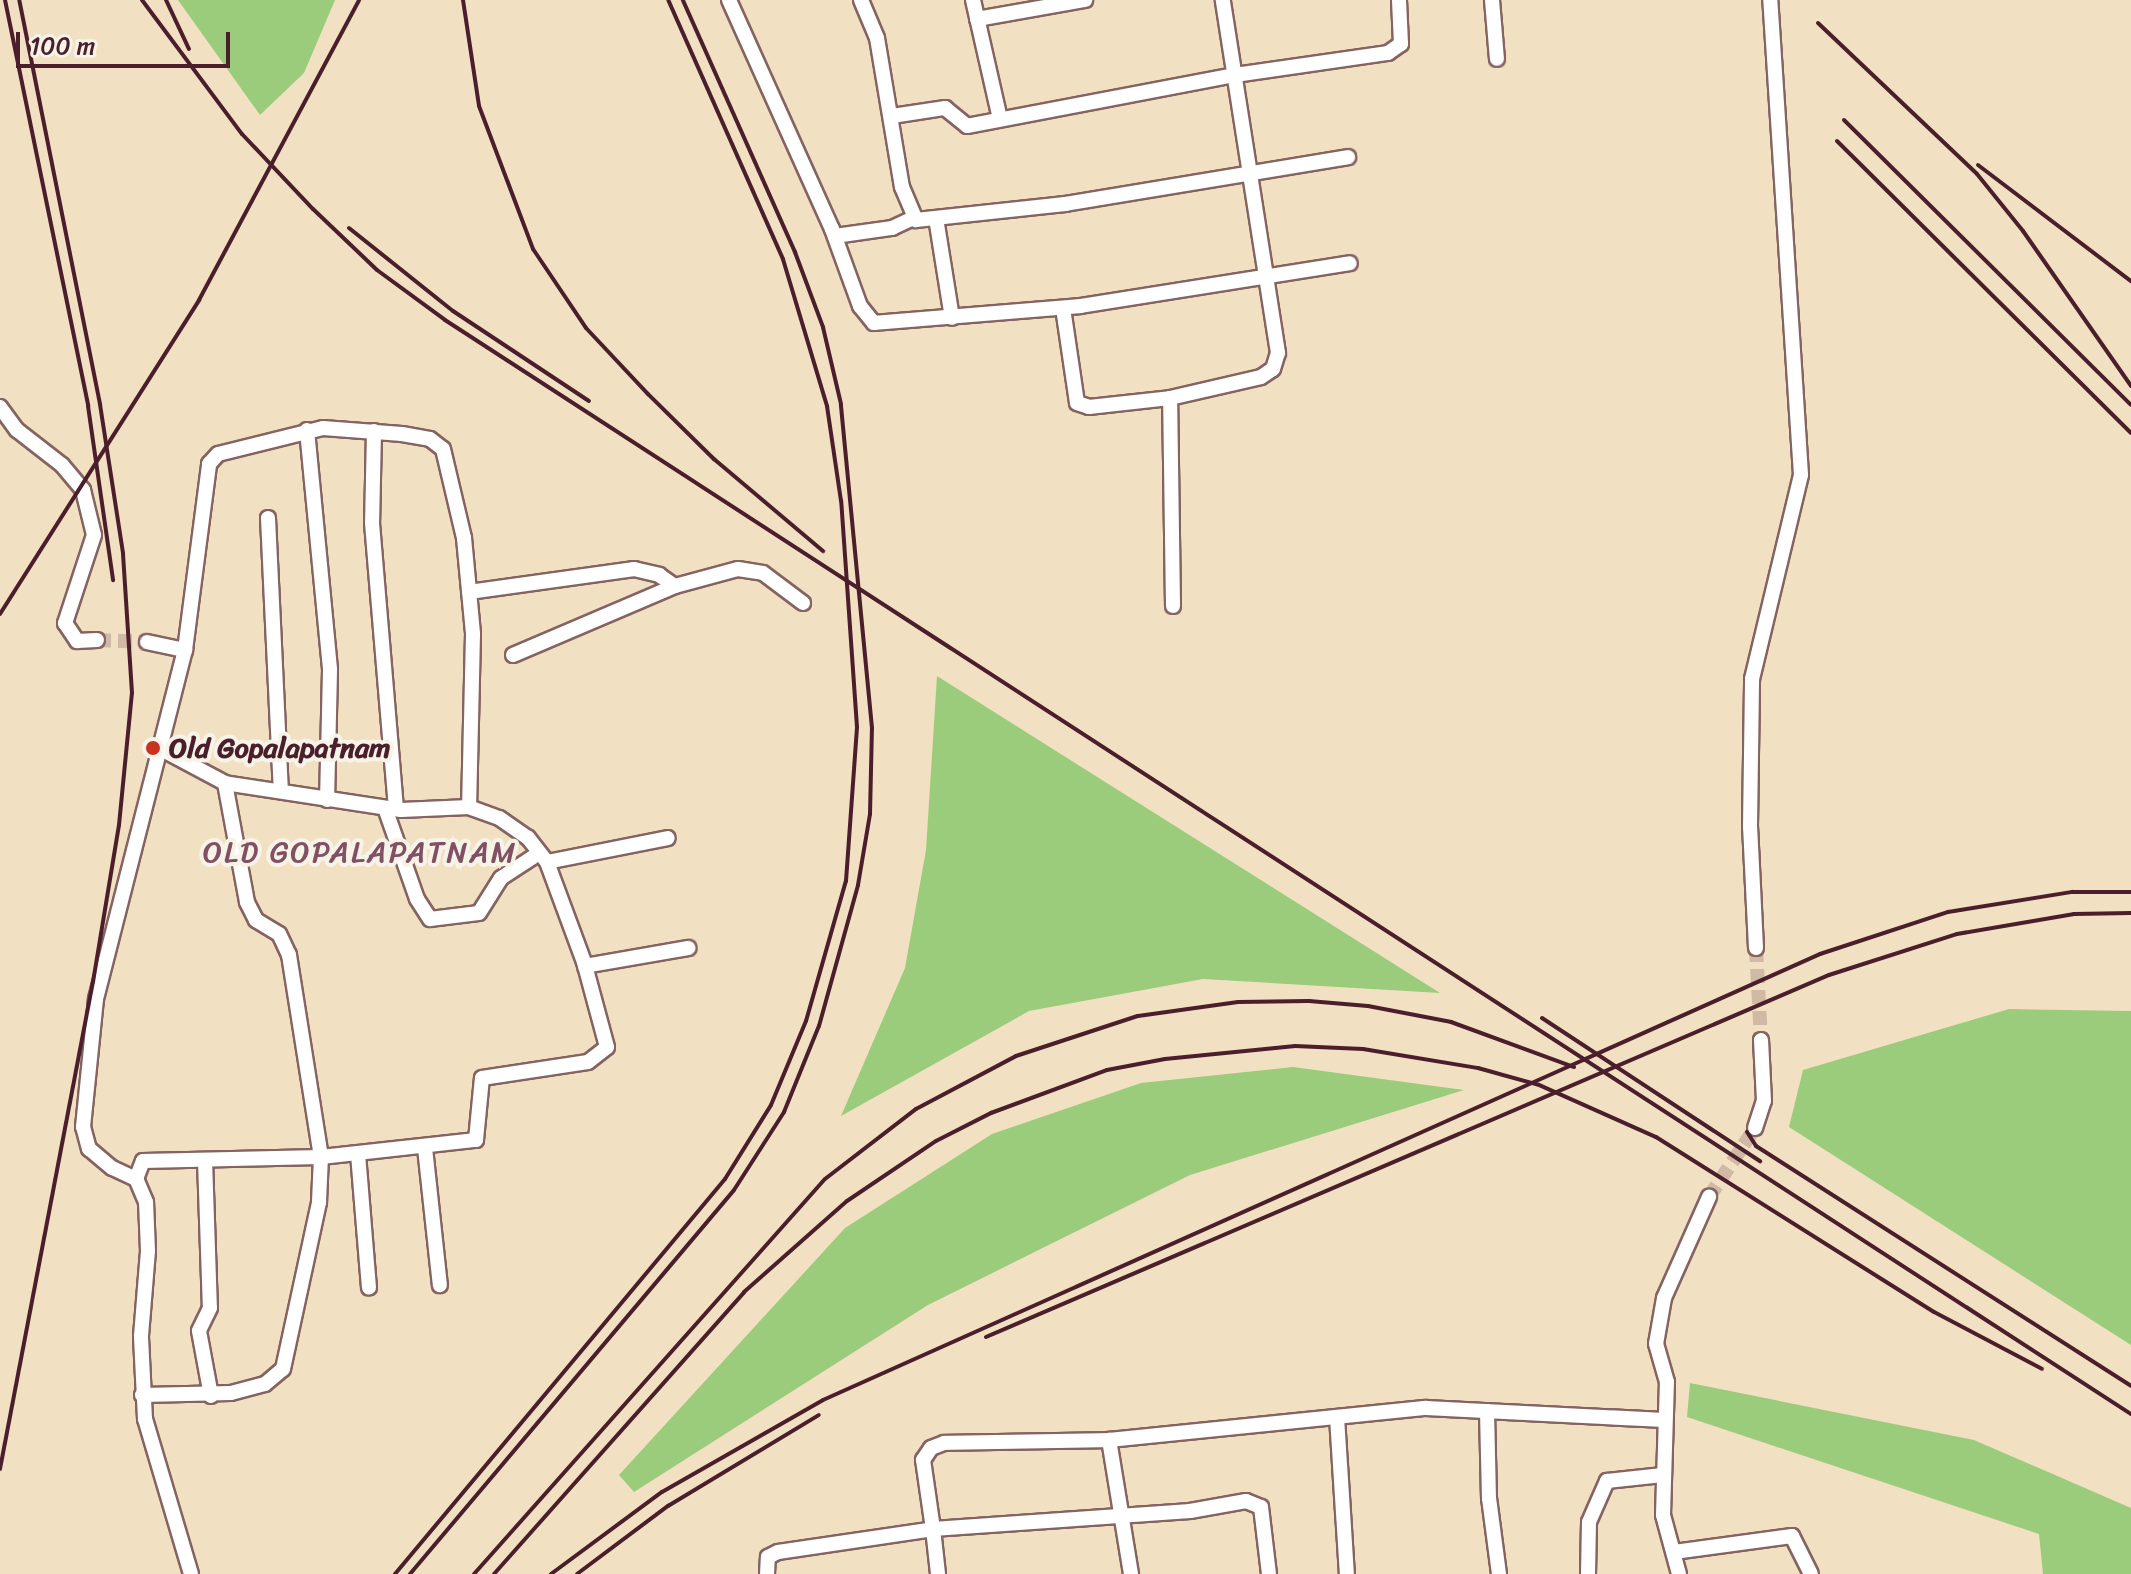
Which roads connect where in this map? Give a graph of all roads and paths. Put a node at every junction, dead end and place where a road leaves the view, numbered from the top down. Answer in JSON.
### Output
{"nodes":[{"id":1,"x":729,"y":0,"type":"edge"},
{"id":2,"x":861,"y":0,"type":"edge"},
{"id":3,"x":973,"y":0,"type":"edge"},
{"id":4,"x":1085,"y":0,"type":"edge"},
{"id":5,"x":1223,"y":0,"type":"edge"},
{"id":6,"x":1399,"y":0,"type":"edge"},
{"id":7,"x":1492,"y":0,"type":"edge"},
{"id":8,"x":1770,"y":0,"type":"edge"},
{"id":9,"x":977,"y":19,"type":"junction"},
{"id":10,"x":1497,"y":59,"type":"dead end"},
{"id":11,"x":1235,"y":75,"type":"junction"},
{"id":12,"x":892,"y":116,"type":"junction"},
{"id":13,"x":1000,"y":119,"type":"junction"},
{"id":14,"x":1348,"y":157,"type":"dead end"},
{"id":15,"x":1252,"y":175,"type":"junction"},
{"id":16,"x":913,"y":218,"type":"junction"},
{"id":17,"x":936,"y":218,"type":"junction"},
{"id":18,"x":835,"y":236,"type":"junction"},
{"id":19,"x":1350,"y":263,"type":"dead end"},
{"id":20,"x":1270,"y":276,"type":"junction"},
{"id":21,"x":1063,"y":308,"type":"junction"},
{"id":22,"x":952,"y":318,"type":"junction"},
{"id":23,"x":1170,"y":398,"type":"junction"},
{"id":24,"x":1,"y":413,"type":"edge"},
{"id":25,"x":307,"y":430,"type":"junction"},
{"id":26,"x":374,"y":431,"type":"junction"},
{"id":27,"x":268,"y":518,"type":"dead end"},
{"id":28,"x":675,"y":586,"type":"junction"},
{"id":29,"x":469,"y":592,"type":"junction"},
{"id":30,"x":803,"y":603,"type":"dead end"},
{"id":31,"x":1173,"y":606,"type":"dead end"},
{"id":32,"x":97,"y":640,"type":"tunnel mouth"},
{"id":33,"x":147,"y":642,"type":"tunnel mouth"},
{"id":34,"x":185,"y":650,"type":"junction"},
{"id":35,"x":513,"y":655,"type":"dead end"},
{"id":36,"x":161,"y":749,"type":"junction"},
{"id":37,"x":225,"y":783,"type":"junction"},
{"id":38,"x":281,"y":789,"type":"junction"},
{"id":39,"x":327,"y":800,"type":"junction"},
{"id":40,"x":469,"y":807,"type":"junction"},
{"id":41,"x":390,"y":808,"type":"junction"},
{"id":42,"x":668,"y":838,"type":"dead end"},
{"id":43,"x":543,"y":858,"type":"junction"},
{"id":44,"x":688,"y":948,"type":"dead end"},
{"id":45,"x":1756,"y":948,"type":"tunnel mouth"},
{"id":46,"x":585,"y":966,"type":"junction"},
{"id":47,"x":1761,"y":1040,"type":"tunnel mouth"},
{"id":48,"x":1755,"y":1128,"type":"tunnel mouth"},
{"id":49,"x":425,"y":1148,"type":"junction"},
{"id":50,"x":358,"y":1154,"type":"junction"},
{"id":51,"x":321,"y":1157,"type":"junction"},
{"id":52,"x":205,"y":1160,"type":"junction"},
{"id":53,"x":136,"y":1179,"type":"junction"},
{"id":54,"x":1709,"y":1197,"type":"tunnel mouth"},
{"id":55,"x":440,"y":1285,"type":"dead end"},
{"id":56,"x":369,"y":1288,"type":"dead end"},
{"id":57,"x":142,"y":1395,"type":"junction"},
{"id":58,"x":211,"y":1396,"type":"junction"},
{"id":59,"x":1487,"y":1411,"type":"junction"},
{"id":60,"x":1337,"y":1417,"type":"junction"},
{"id":61,"x":1665,"y":1420,"type":"junction"},
{"id":62,"x":1109,"y":1440,"type":"junction"},
{"id":63,"x":1663,"y":1475,"type":"junction"},
{"id":64,"x":1120,"y":1517,"type":"junction"},
{"id":65,"x":933,"y":1529,"type":"junction"},
{"id":66,"x":1674,"y":1552,"type":"junction"},
{"id":67,"x":191,"y":1574,"type":"edge"},
{"id":68,"x":767,"y":1574,"type":"edge"},
{"id":69,"x":938,"y":1574,"type":"edge"},
{"id":70,"x":1131,"y":1574,"type":"edge"},
{"id":71,"x":1269,"y":1574,"type":"edge"},
{"id":72,"x":1347,"y":1574,"type":"edge"},
{"id":73,"x":1499,"y":1574,"type":"edge"},
{"id":74,"x":1588,"y":1574,"type":"edge"},
{"id":75,"x":1679,"y":1574,"type":"edge"},
{"id":76,"x":1811,"y":1574,"type":"edge"}],
"edges":[{"from":1,"to":18,"type":"street"},
{"from":2,"to":12,"type":"street"},
{"from":3,"to":9,"type":"street"},
{"from":4,"to":9,"type":"street"},
{"from":5,"to":11,"type":"street"},
{"from":6,"to":11,"type":"street"},
{"from":7,"to":10,"type":"street"},
{"from":8,"to":45,"type":"street"},
{"from":9,"to":13,"type":"street"},
{"from":11,"to":13,"type":"street"},
{"from":11,"to":15,"type":"street"},
{"from":12,"to":13,"type":"street"},
{"from":12,"to":16,"type":"street"},
{"from":14,"to":15,"type":"street"},
{"from":15,"to":17,"type":"street"},
{"from":15,"to":20,"type":"street"},
{"from":16,"to":17,"type":"street"},
{"from":16,"to":18,"type":"street"},
{"from":17,"to":22,"type":"street"},
{"from":18,"to":22,"type":"street"},
{"from":19,"to":20,"type":"street"},
{"from":20,"to":21,"type":"street"},
{"from":20,"to":23,"type":"street"},
{"from":21,"to":22,"type":"street"},
{"from":21,"to":23,"type":"street"},
{"from":23,"to":31,"type":"street"},
{"from":24,"to":32,"type":"street"},
{"from":25,"to":26,"type":"street"},
{"from":25,"to":34,"type":"street"},
{"from":25,"to":39,"type":"street"},
{"from":26,"to":29,"type":"street"},
{"from":26,"to":41,"type":"street"},
{"from":27,"to":38,"type":"street"},
{"from":28,"to":29,"type":"street"},
{"from":28,"to":30,"type":"street"},
{"from":28,"to":35,"type":"street"},
{"from":29,"to":40,"type":"street"},
{"from":33,"to":34,"type":"street"},
{"from":34,"to":36,"type":"street"},
{"from":36,"to":37,"type":"street"},
{"from":36,"to":53,"type":"street"},
{"from":37,"to":38,"type":"street"},
{"from":37,"to":51,"type":"street"},
{"from":38,"to":39,"type":"street"},
{"from":39,"to":41,"type":"street"},
{"from":40,"to":41,"type":"street"},
{"from":40,"to":43,"type":"street"},
{"from":41,"to":43,"type":"street"},
{"from":42,"to":43,"type":"street"},
{"from":43,"to":46,"type":"street"},
{"from":44,"to":46,"type":"street"},
{"from":46,"to":49,"type":"street"},
{"from":47,"to":48,"type":"street"},
{"from":49,"to":50,"type":"street"},
{"from":49,"to":55,"type":"street"},
{"from":50,"to":51,"type":"street"},
{"from":50,"to":56,"type":"street"},
{"from":51,"to":52,"type":"street"},
{"from":51,"to":58,"type":"street"},
{"from":52,"to":53,"type":"street"},
{"from":52,"to":58,"type":"street"},
{"from":53,"to":57,"type":"street"},
{"from":54,"to":61,"type":"street"},
{"from":57,"to":58,"type":"street"},
{"from":57,"to":67,"type":"street"},
{"from":59,"to":60,"type":"street"},
{"from":59,"to":61,"type":"street"},
{"from":59,"to":73,"type":"street"},
{"from":60,"to":62,"type":"street"},
{"from":60,"to":72,"type":"street"},
{"from":61,"to":63,"type":"street"},
{"from":62,"to":64,"type":"street"},
{"from":62,"to":65,"type":"street"},
{"from":63,"to":66,"type":"street"},
{"from":63,"to":74,"type":"street"},
{"from":64,"to":65,"type":"street"},
{"from":64,"to":70,"type":"street"},
{"from":64,"to":71,"type":"street"},
{"from":65,"to":68,"type":"street"},
{"from":65,"to":69,"type":"street"},
{"from":66,"to":75,"type":"street"},
{"from":66,"to":76,"type":"street"}]}
